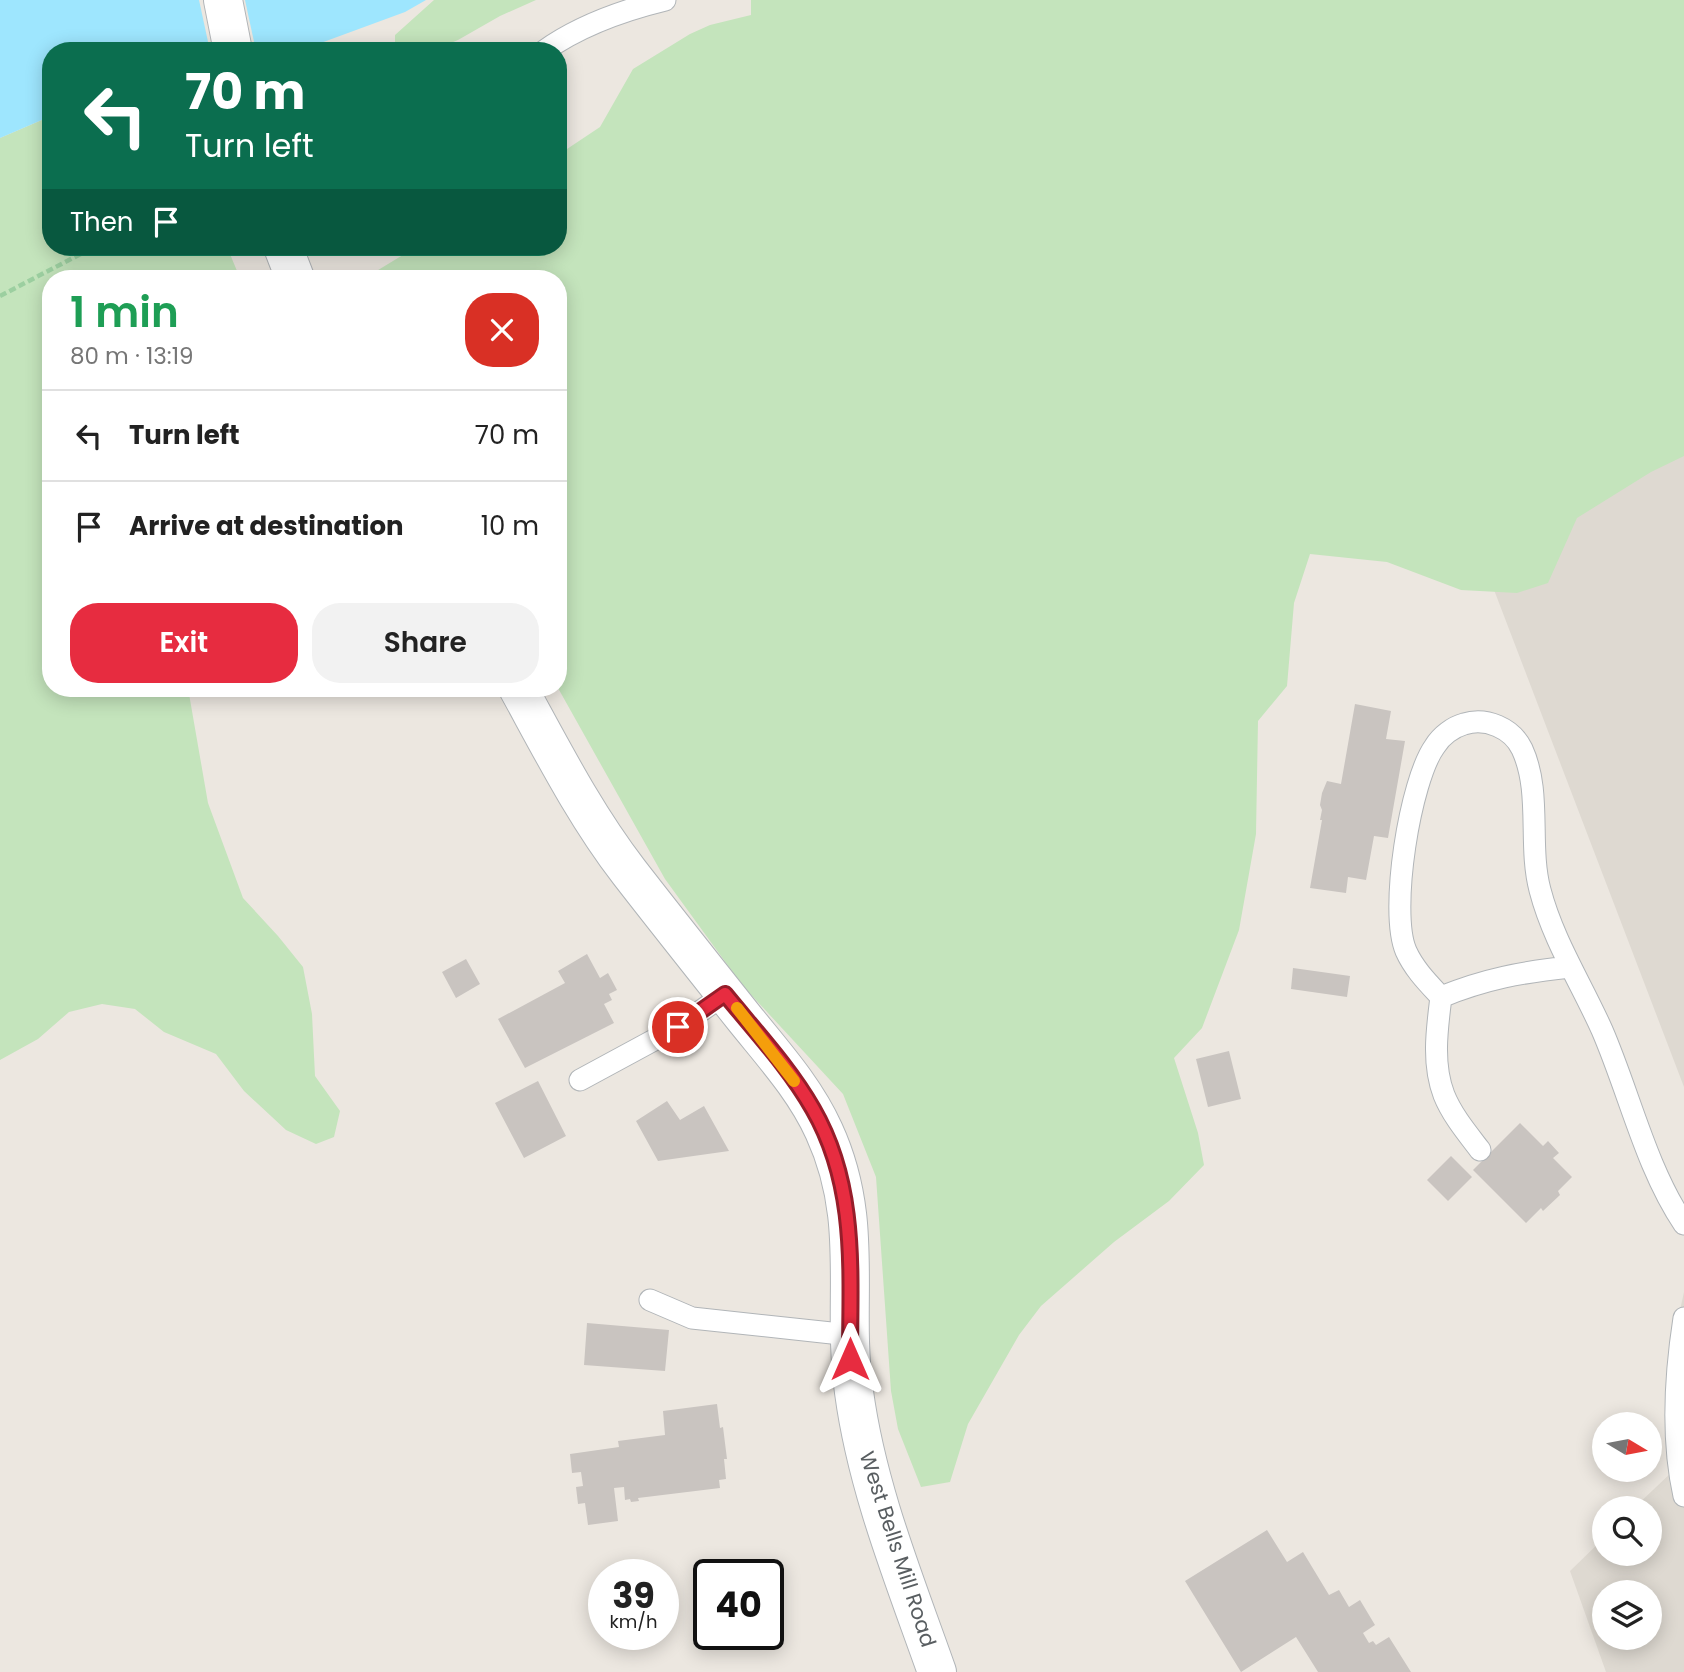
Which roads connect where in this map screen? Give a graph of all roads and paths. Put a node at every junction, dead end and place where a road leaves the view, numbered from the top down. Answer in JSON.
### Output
{"nodes":[{"id":1,"x":223,"y":0,"type":"edge"},
{"id":2,"x":665,"y":0,"type":"edge"},
{"id":3,"x":231,"y":42,"type":"edge"},
{"id":4,"x":557,"y":42,"type":"edge"},
{"id":5,"x":77,"y":256,"type":"edge"},
{"id":6,"x":50,"y":270,"type":"edge"},
{"id":7,"x":42,"y":274,"type":"edge"},
{"id":8,"x":0,"y":296,"type":"edge"},
{"id":9,"x":523,"y":697,"type":"edge"},
{"id":10,"x":1570,"y":967,"type":"junction"},
{"id":11,"x":725,"y":994,"type":"junction"},
{"id":12,"x":1441,"y":998,"type":"junction"},
{"id":13,"x":580,"y":1080,"type":"dead end"},
{"id":14,"x":1480,"y":1150,"type":"dead end"},
{"id":15,"x":1684,"y":1224,"type":"edge"},
{"id":16,"x":650,"y":1300,"type":"dead end"},
{"id":17,"x":1684,"y":1318,"type":"edge"},
{"id":18,"x":850,"y":1335,"type":"junction"},
{"id":19,"x":1684,"y":1496,"type":"edge"},
{"id":20,"x":937,"y":1672,"type":"edge"}],
"edges":[{"from":1,"to":3,"type":"street"},
{"from":2,"to":4,"type":"lane"},
{"from":5,"to":6,"type":"path"},
{"from":7,"to":8,"type":"path"},
{"from":9,"to":11,"type":"street","name":"West Bells Mill Road"},
{"from":10,"to":12,"type":"lane"},
{"from":10,"to":12,"type":"lane"},
{"from":10,"to":15,"type":"lane"},
{"from":11,"to":13,"type":"lane"},
{"from":11,"to":18,"type":"street","name":"West Bells Mill Road"},
{"from":12,"to":14,"type":"lane"},
{"from":16,"to":18,"type":"lane"},
{"from":17,"to":19,"type":"lane"},
{"from":18,"to":20,"type":"street","name":"West Bells Mill Road"}]}
